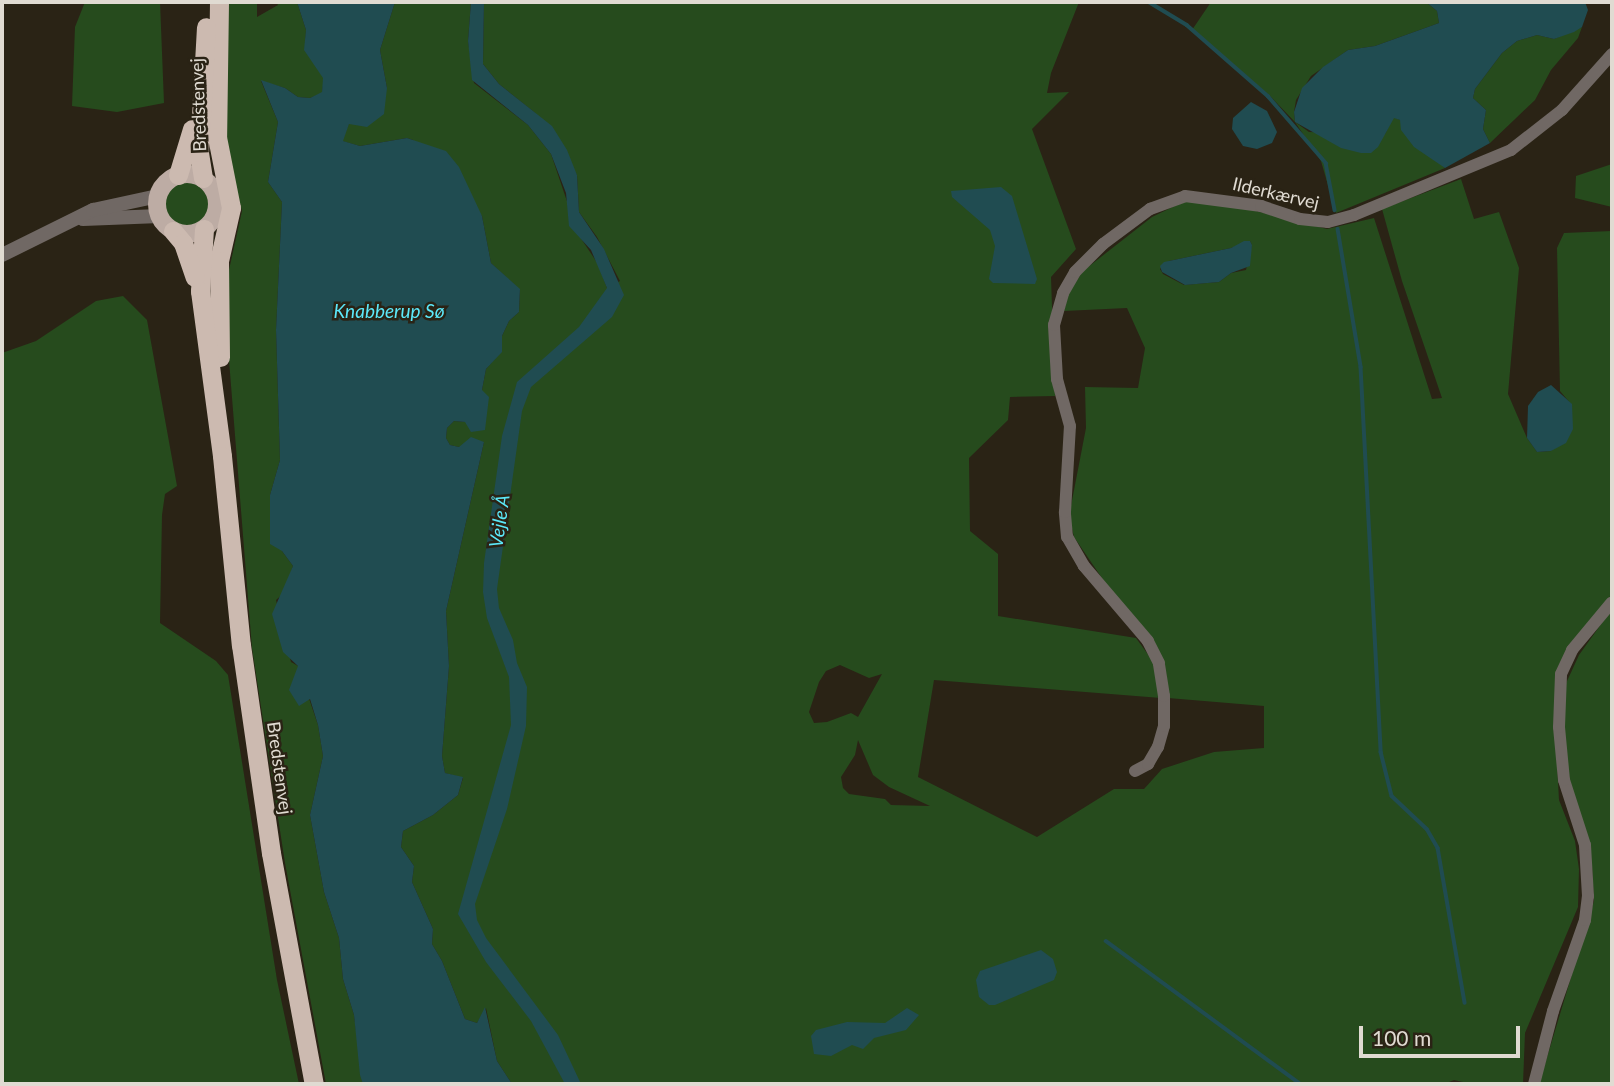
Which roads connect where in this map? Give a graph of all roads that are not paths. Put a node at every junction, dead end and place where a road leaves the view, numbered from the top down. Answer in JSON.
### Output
{"nodes":[{"id":1,"x":208,"y":2,"type":"edge"},
{"id":2,"x":219,"y":2,"type":"edge"},
{"id":3,"x":1612,"y":54,"type":"edge"},
{"id":4,"x":200,"y":101,"type":"junction"},
{"id":5,"x":178,"y":174,"type":"junction"},
{"id":6,"x":203,"y":178,"type":"junction"},
{"id":7,"x":158,"y":196,"type":"junction"},
{"id":8,"x":160,"y":216,"type":"junction"},
{"id":9,"x":75,"y":220,"type":"junction"},
{"id":10,"x":204,"y":229,"type":"junction"},
{"id":11,"x":173,"y":231,"type":"junction"},
{"id":12,"x":2,"y":255,"type":"edge"},
{"id":13,"x":200,"y":291,"type":"junction"},
{"id":14,"x":222,"y":456,"type":"junction"},
{"id":15,"x":1612,"y":602,"type":"edge"},
{"id":16,"x":1135,"y":771,"type":"dead end"},
{"id":17,"x":314,"y":1084,"type":"edge"},
{"id":18,"x":1534,"y":1084,"type":"edge"}],
"edges":[{"from":1,"to":4,"type":"highway","name":"Bredstenvej"},
{"from":2,"to":14,"type":"highway","name":"Bredstenvej"},
{"from":3,"to":16,"type":"street","name":"Ilderkærvej"},
{"from":4,"to":5,"type":"highway","name":"Bredstenvej"},
{"from":4,"to":6,"type":"highway","name":"Bredstenvej"},
{"from":5,"to":6,"type":"main road"},
{"from":5,"to":7,"type":"main road"},
{"from":6,"to":10,"type":"main road"},
{"from":7,"to":8,"type":"main road"},
{"from":7,"to":9,"type":"street"},
{"from":8,"to":9,"type":"street"},
{"from":8,"to":11,"type":"main road"},
{"from":9,"to":12,"type":"street"},
{"from":10,"to":11,"type":"main road"},
{"from":10,"to":13,"type":"highway","name":"Bredstenvej"},
{"from":11,"to":13,"type":"highway","name":"Bredstenvej"},
{"from":13,"to":14,"type":"highway","name":"Bredstenvej"},
{"from":14,"to":17,"type":"highway","name":"Bredstenvej"},
{"from":15,"to":18,"type":"street"}]}
